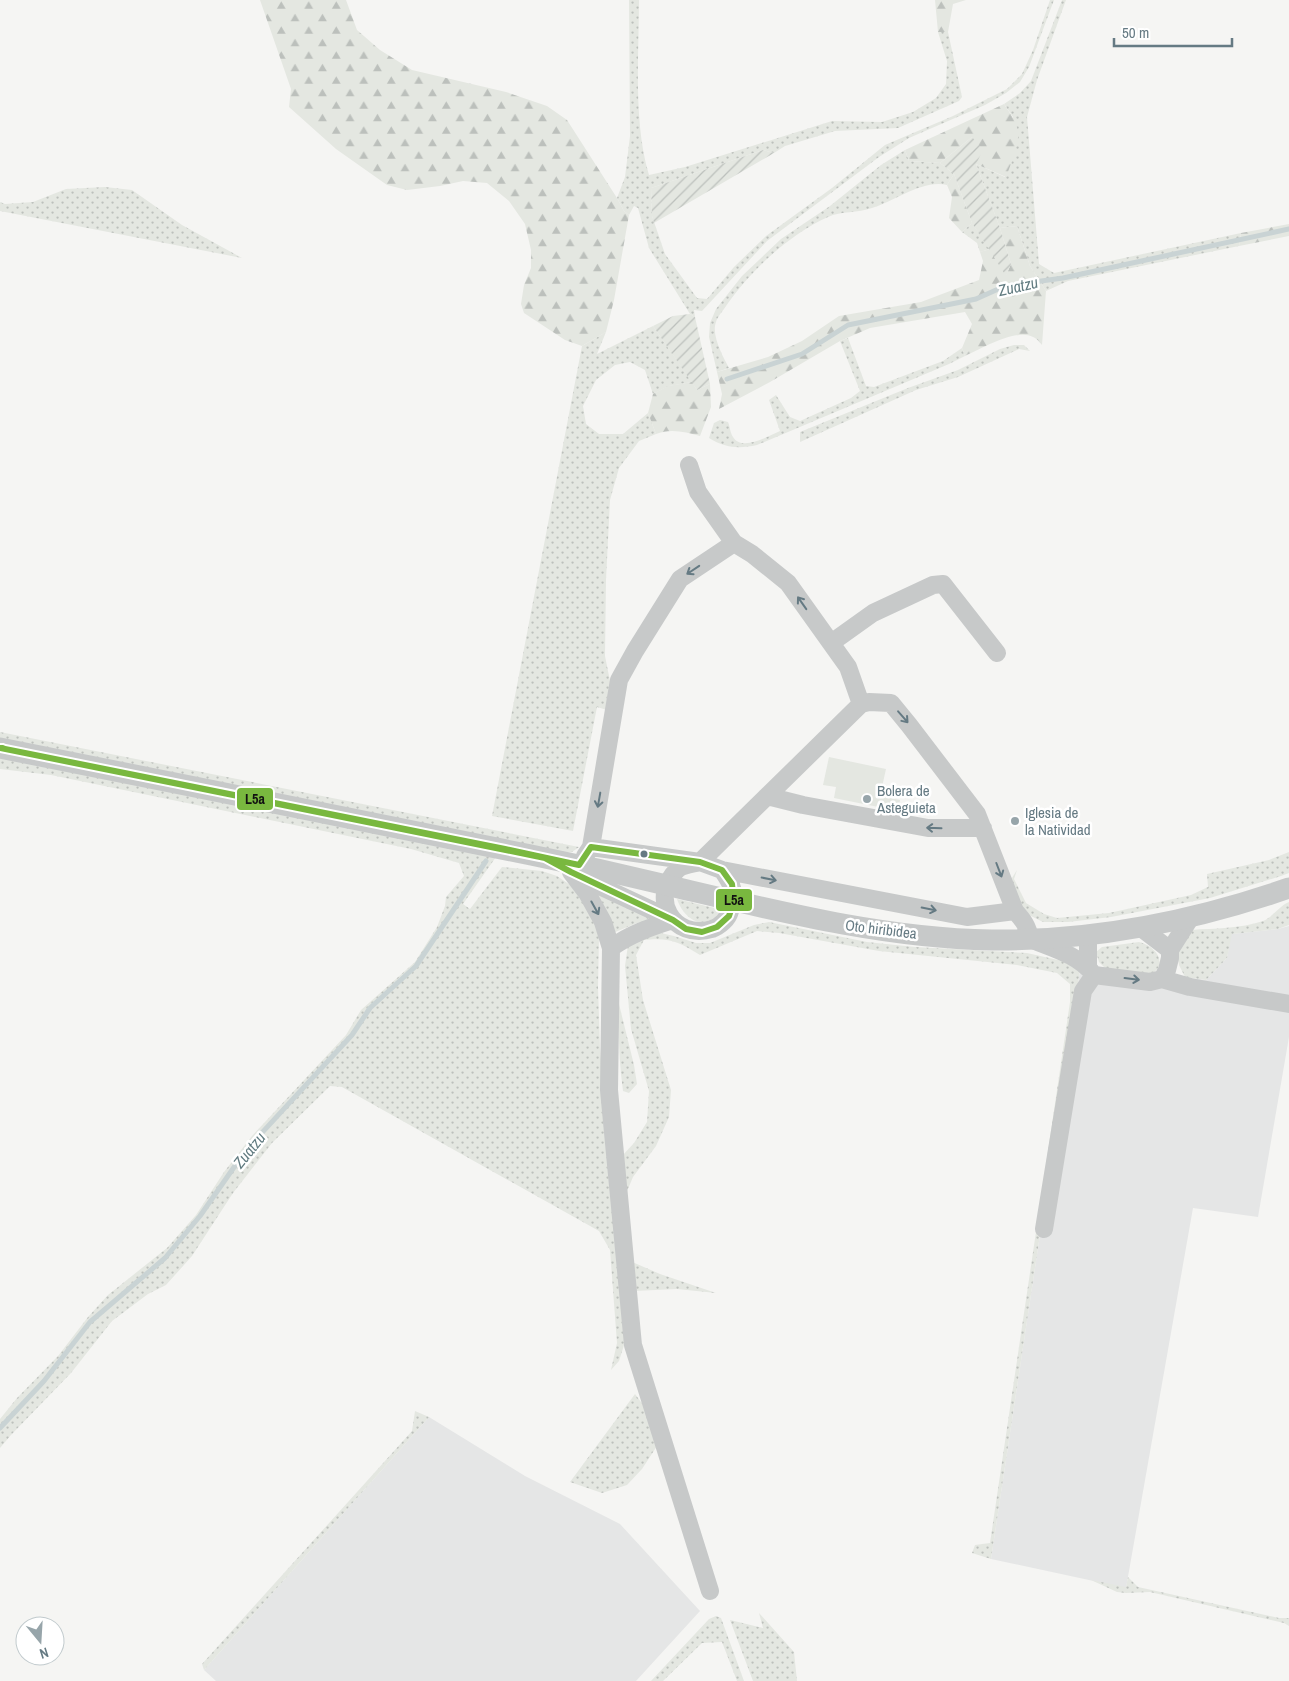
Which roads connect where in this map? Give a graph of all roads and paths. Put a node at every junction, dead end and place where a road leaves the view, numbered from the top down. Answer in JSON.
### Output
{"nodes":[{"id":1,"x":689,"y":465,"type":"dead end"},
{"id":2,"x":734,"y":543,"type":"junction"},
{"id":3,"x":830,"y":643,"type":"junction"},
{"id":4,"x":997,"y":653,"type":"dead end"},
{"id":5,"x":861,"y":704,"type":"junction"},
{"id":6,"x":0,"y":748,"type":"edge"},
{"id":7,"x":768,"y":796,"type":"junction"},
{"id":8,"x":983,"y":828,"type":"junction"},
{"id":9,"x":591,"y":847,"type":"junction"},
{"id":10,"x":700,"y":862,"type":"junction"},
{"id":11,"x":575,"y":869,"type":"junction"},
{"id":12,"x":722,"y":870,"type":"junction"},
{"id":13,"x":666,"y":884,"type":"junction"},
{"id":14,"x":1289,"y":888,"type":"edge"},
{"id":15,"x":734,"y":901,"type":"junction"},
{"id":16,"x":1014,"y":911,"type":"junction"},
{"id":17,"x":1191,"y":917,"type":"junction"},
{"id":18,"x":673,"y":920,"type":"junction"},
{"id":19,"x":1140,"y":927,"type":"junction"},
{"id":20,"x":1088,"y":935,"type":"junction"},
{"id":21,"x":1030,"y":939,"type":"junction"},
{"id":22,"x":611,"y":948,"type":"junction"},
{"id":23,"x":1170,"y":950,"type":"junction"},
{"id":24,"x":1091,"y":971,"type":"junction"},
{"id":25,"x":1162,"y":979,"type":"junction"},
{"id":26,"x":1289,"y":1004,"type":"edge"},
{"id":27,"x":1044,"y":1229,"type":"dead end"},
{"id":28,"x":710,"y":1591,"type":"dead end"}],
"edges":[{"from":1,"to":2,"type":"street"},
{"from":3,"to":2,"type":"street","one_way":true},
{"from":2,"to":9,"type":"street","one_way":true},
{"from":3,"to":4,"type":"street"},
{"from":3,"to":5,"type":"street"},
{"from":5,"to":7,"type":"street"},
{"from":5,"to":8,"type":"street","one_way":true},
{"from":6,"to":11,"type":"street","name":"Oto hiribidea"},
{"from":8,"to":7,"type":"street","one_way":true},
{"from":7,"to":10,"type":"street"},
{"from":8,"to":16,"type":"street","one_way":true},
{"from":9,"to":10,"type":"street","name":"Oto hiribidea"},
{"from":9,"to":11,"type":"street"},
{"from":10,"to":12,"type":"street","name":"Oto hiribidea"},
{"from":10,"to":13,"type":"street"},
{"from":11,"to":13,"type":"street","name":"Oto hiribidea"},
{"from":11,"to":18,"type":"street"},
{"from":11,"to":22,"type":"street","one_way":true},
{"from":12,"to":15,"type":"street"},
{"from":12,"to":16,"type":"street","name":"Oto hiribidea","one_way":true},
{"from":13,"to":15,"type":"street","name":"Oto hiribidea"},
{"from":13,"to":18,"type":"street"},
{"from":14,"to":17,"type":"street","name":"Oto hiribidea"},
{"from":15,"to":18,"type":"street"},
{"from":15,"to":21,"type":"street","name":"Oto hiribidea"},
{"from":16,"to":21,"type":"street"},
{"from":17,"to":19,"type":"street","name":"Oto hiribidea"},
{"from":17,"to":23,"type":"street"},
{"from":18,"to":22,"type":"street"},
{"from":19,"to":20,"type":"street","name":"Oto hiribidea"},
{"from":19,"to":23,"type":"street"},
{"from":20,"to":21,"type":"street","name":"Oto hiribidea"},
{"from":20,"to":24,"type":"street"},
{"from":21,"to":24,"type":"street"},
{"from":22,"to":28,"type":"street"},
{"from":23,"to":25,"type":"street"},
{"from":24,"to":25,"type":"street","one_way":true},
{"from":24,"to":27,"type":"street"},
{"from":25,"to":26,"type":"street"}]}
